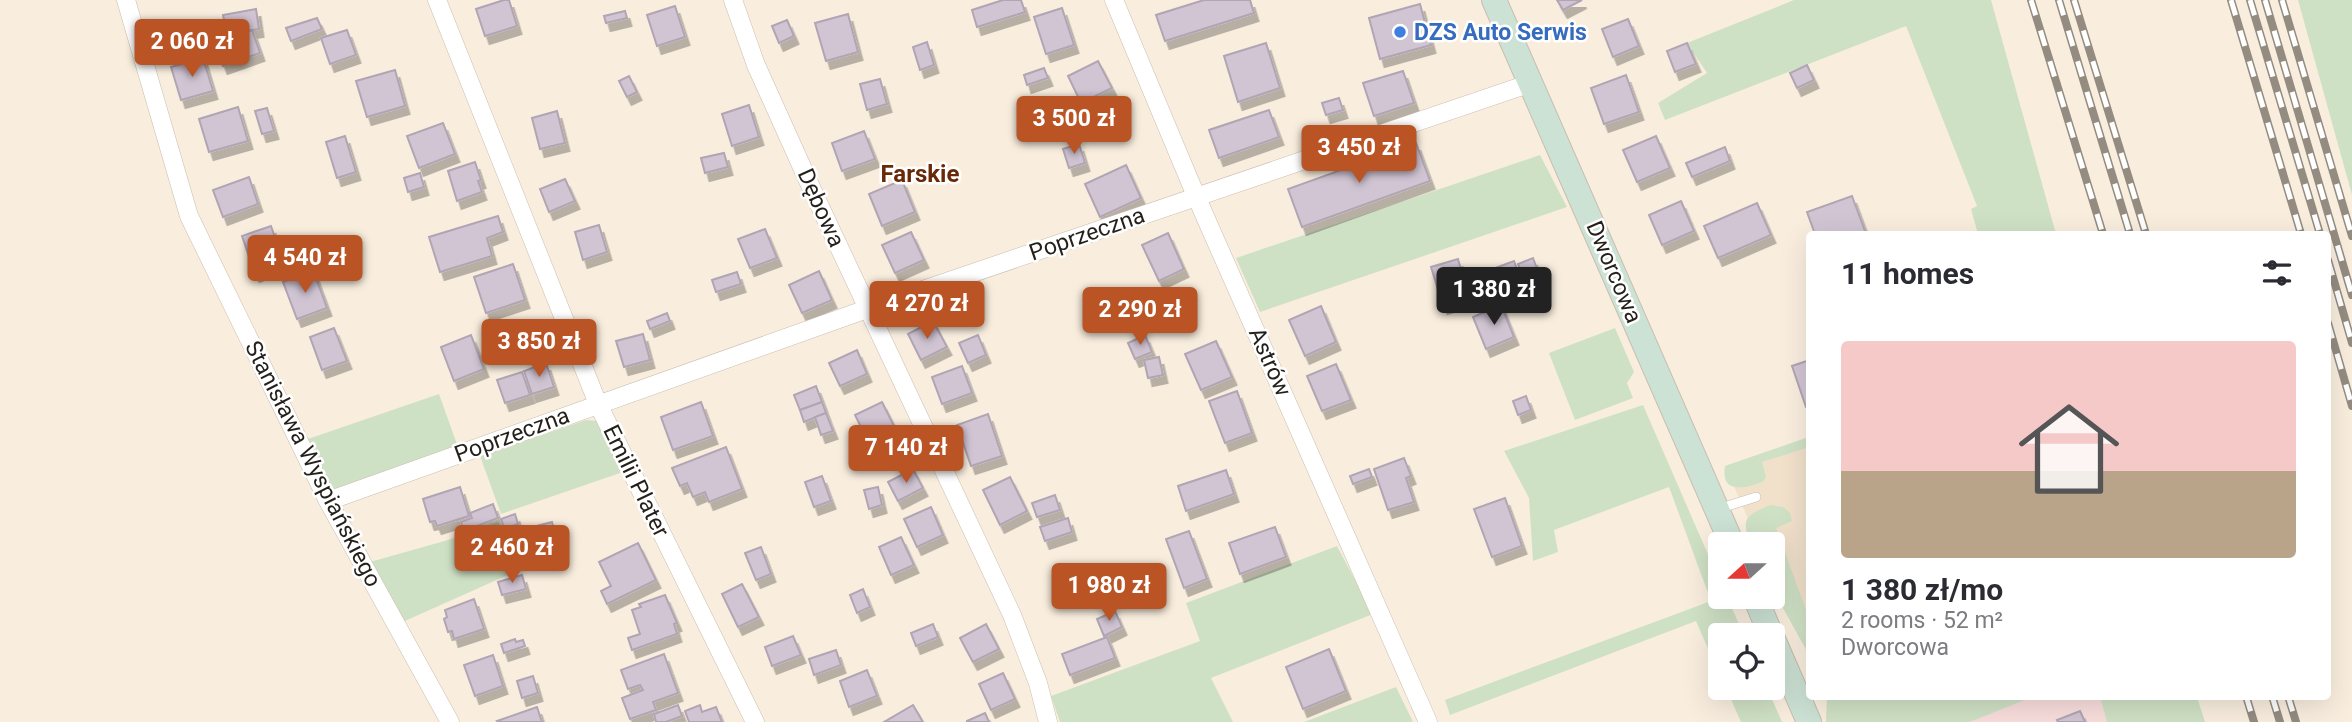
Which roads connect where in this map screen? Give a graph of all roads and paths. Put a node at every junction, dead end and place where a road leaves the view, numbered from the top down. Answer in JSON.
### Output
{"nodes":[{"id":1,"x":126,"y":0,"type":"edge"},
{"id":2,"x":436,"y":0,"type":"edge"},
{"id":3,"x":733,"y":0,"type":"edge"},
{"id":4,"x":1114,"y":0,"type":"edge"},
{"id":5,"x":1494,"y":0,"type":"edge"},
{"id":6,"x":1531,"y":83,"type":"junction"},
{"id":7,"x":1196,"y":196,"type":"junction"},
{"id":8,"x":867,"y":309,"type":"junction"},
{"id":9,"x":598,"y":404,"type":"junction"},
{"id":10,"x":1756,"y":497,"type":"dead end"},
{"id":11,"x":328,"y":501,"type":"junction"},
{"id":12,"x":1717,"y":510,"type":"junction"},
{"id":13,"x":1727,"y":532,"type":"edge"},
{"id":14,"x":1785,"y":667,"type":"edge"},
{"id":15,"x":450,"y":722,"type":"edge"},
{"id":16,"x":755,"y":722,"type":"edge"},
{"id":17,"x":1048,"y":722,"type":"edge"},
{"id":18,"x":1428,"y":722,"type":"edge"},
{"id":19,"x":1809,"y":722,"type":"edge"}],
"edges":[{"from":1,"to":11,"type":"street","name":"Stanisława Wyspiańskiego"},
{"from":2,"to":9,"type":"street","name":"Emilii Plater"},
{"from":3,"to":8,"type":"street","name":"Dębowa"},
{"from":4,"to":7,"type":"street","name":"Astrów"},
{"from":5,"to":6,"type":"main road","name":"Dworcowa"},
{"from":6,"to":7,"type":"street","name":"Poprzeczna"},
{"from":6,"to":12,"type":"main road","name":"Dworcowa"},
{"from":7,"to":8,"type":"street","name":"Poprzeczna"},
{"from":7,"to":18,"type":"street","name":"Astrów"},
{"from":8,"to":9,"type":"street","name":"Poprzeczna"},
{"from":8,"to":17,"type":"street","name":"Dębowa"},
{"from":9,"to":11,"type":"street","name":"Poprzeczna"},
{"from":9,"to":16,"type":"street","name":"Emilii Plater"},
{"from":10,"to":12,"type":"lane"},
{"from":11,"to":15,"type":"street","name":"Stanisława Wyspiańskiego"},
{"from":12,"to":13,"type":"main road","name":"Dworcowa"},
{"from":14,"to":19,"type":"main road"}]}
